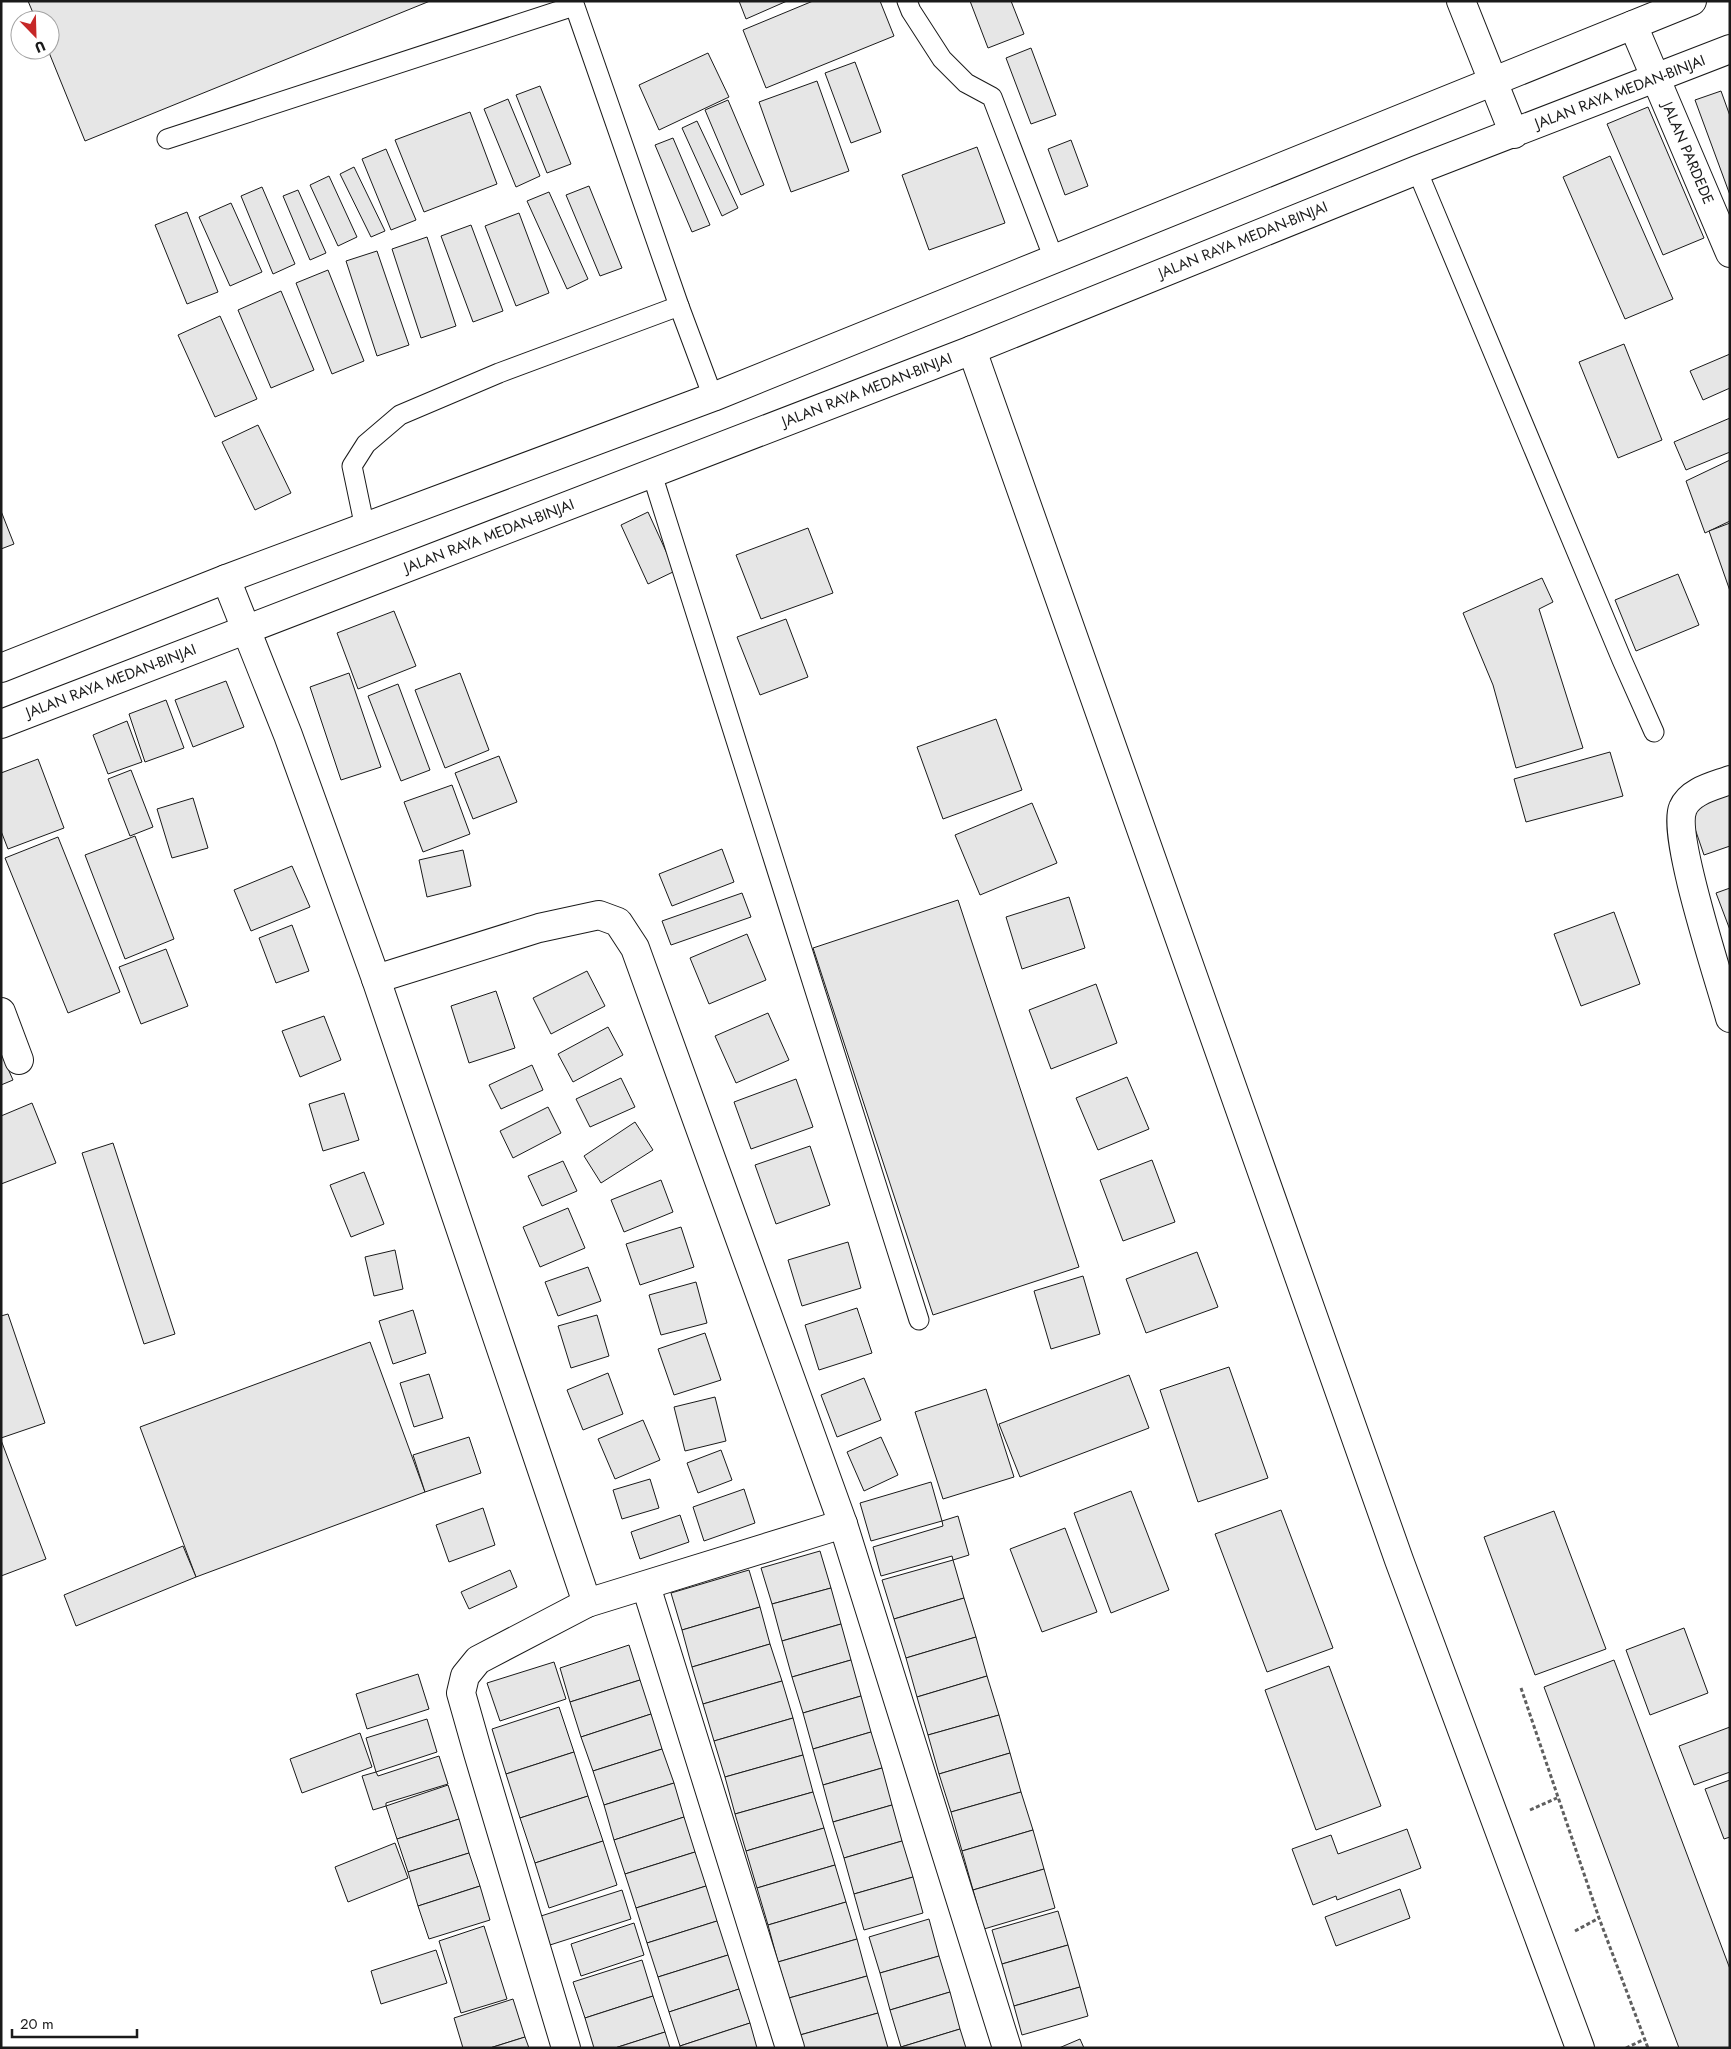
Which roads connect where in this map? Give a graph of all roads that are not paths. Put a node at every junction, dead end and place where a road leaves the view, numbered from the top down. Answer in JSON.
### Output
{"nodes":[{"id":1,"x":907,"y":1,"type":"edge"},
{"id":2,"x":1461,"y":1,"type":"edge"},
{"id":3,"x":1692,"y":1,"type":"edge"},
{"id":4,"x":573,"y":4,"type":"edge"},
{"id":5,"x":1634,"y":25,"type":"junction"},
{"id":6,"x":1730,"y":50,"type":"edge"},
{"id":7,"x":1656,"y":79,"type":"junction"},
{"id":8,"x":1493,"y":81,"type":"junction"},
{"id":9,"x":1514,"y":134,"type":"junction"},
{"id":10,"x":167,"y":139,"type":"dead end"},
{"id":11,"x":1417,"y":170,"type":"junction"},
{"id":12,"x":1730,"y":253,"type":"edge"},
{"id":13,"x":1054,"y":259,"type":"junction"},
{"id":14,"x":679,"y":306,"type":"junction"},
{"id":15,"x":972,"y":350,"type":"junction"},
{"id":16,"x":713,"y":397,"type":"junction"},
{"id":17,"x":652,"y":474,"type":"junction"},
{"id":18,"x":365,"y":528,"type":"junction"},
{"id":19,"x":226,"y":579,"type":"junction"},
{"id":20,"x":246,"y":628,"type":"junction"},
{"id":21,"x":1,"y":668,"type":"edge"},
{"id":22,"x":1,"y":724,"type":"edge"},
{"id":23,"x":1654,"y":732,"type":"dead end"},
{"id":24,"x":1730,"y":780,"type":"edge"},
{"id":25,"x":376,"y":979,"type":"junction"},
{"id":26,"x":1,"y":1012,"type":"edge"},
{"id":27,"x":1730,"y":1018,"type":"edge"},
{"id":28,"x":19,"y":1060,"type":"dead end"},
{"id":29,"x":919,"y":1320,"type":"dead end"},
{"id":30,"x":843,"y":1524,"type":"junction"},
{"id":31,"x":646,"y":1586,"type":"junction"},
{"id":32,"x":587,"y":1603,"type":"junction"},
{"id":33,"x":566,"y":2048,"type":"edge"},
{"id":34,"x":790,"y":2048,"type":"edge"},
{"id":35,"x":1006,"y":2048,"type":"edge"},
{"id":36,"x":1580,"y":2048,"type":"edge"}],
"edges":[{"from":1,"to":13,"type":"lane"},
{"from":2,"to":8,"type":"main road"},
{"from":3,"to":5,"type":"main road"},
{"from":4,"to":10,"type":"lane"},
{"from":4,"to":14,"type":"lane"},
{"from":5,"to":7,"type":"main road","name":"JALAN PARDEDE"},
{"from":5,"to":8,"type":"main road"},
{"from":6,"to":7,"type":"main road","name":"JALAN RAYA MEDAN-BINJAI"},
{"from":7,"to":9,"type":"main road","name":"JALAN RAYA MEDAN-BINJAI"},
{"from":7,"to":12,"type":"main road","name":"JALAN PARDEDE"},
{"from":8,"to":9,"type":"main road"},
{"from":8,"to":13,"type":"main road"},
{"from":9,"to":11,"type":"main road","name":"JALAN RAYA MEDAN-BINJAI"},
{"from":11,"to":15,"type":"main road","name":"JALAN RAYA MEDAN-BINJAI"},
{"from":11,"to":23,"type":"lane"},
{"from":13,"to":16,"type":"main road"},
{"from":14,"to":16,"type":"lane"},
{"from":14,"to":18,"type":"lane"},
{"from":15,"to":17,"type":"main road","name":"JALAN RAYA MEDAN-BINJAI"},
{"from":15,"to":36,"type":"main road"},
{"from":16,"to":18,"type":"main road"},
{"from":17,"to":20,"type":"main road","name":"JALAN RAYA MEDAN-BINJAI"},
{"from":17,"to":29,"type":"lane"},
{"from":18,"to":19,"type":"main road"},
{"from":19,"to":20,"type":"main road"},
{"from":19,"to":21,"type":"main road"},
{"from":20,"to":22,"type":"main road","name":"JALAN RAYA MEDAN-BINJAI"},
{"from":20,"to":25,"type":"main road"},
{"from":24,"to":27,"type":"main road"},
{"from":25,"to":30,"type":"main road"},
{"from":25,"to":32,"type":"main road"},
{"from":26,"to":28,"type":"main road"},
{"from":30,"to":31,"type":"main road"},
{"from":30,"to":35,"type":"main road"},
{"from":31,"to":32,"type":"main road"},
{"from":31,"to":34,"type":"main road"},
{"from":32,"to":33,"type":"main road"}]}
